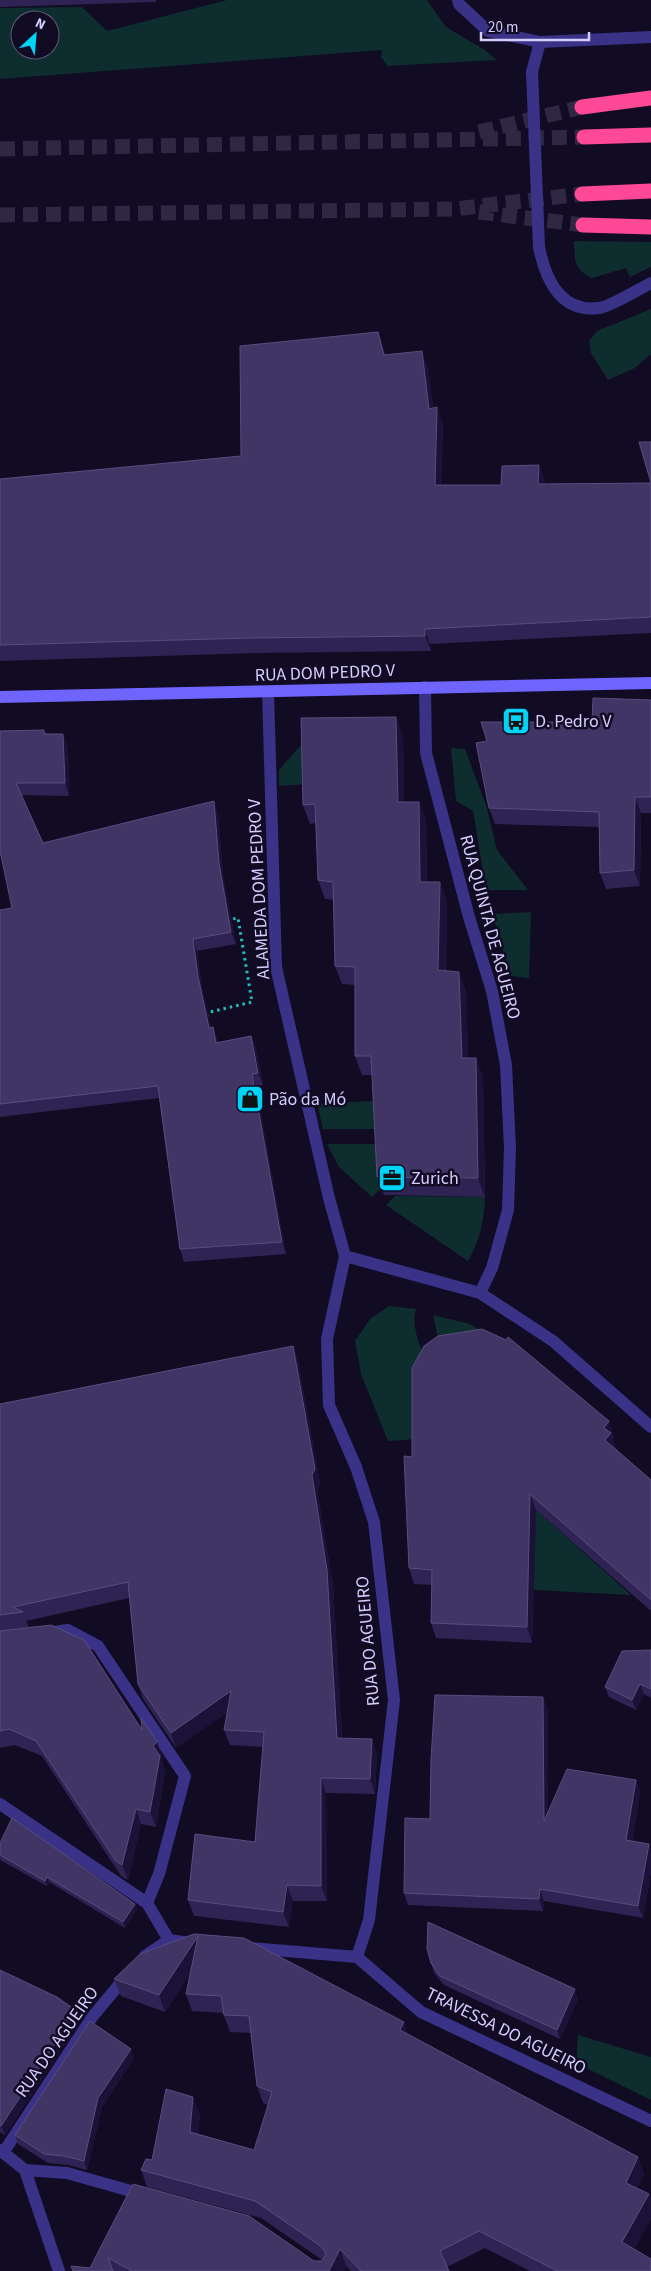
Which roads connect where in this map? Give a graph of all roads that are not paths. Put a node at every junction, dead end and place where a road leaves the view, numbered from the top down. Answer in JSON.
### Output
{"nodes":[{"id":1,"x":458,"y":0,"type":"edge"},
{"id":2,"x":651,"y":37,"type":"edge"},
{"id":3,"x":540,"y":42,"type":"junction"},
{"id":4,"x":651,"y":98,"type":"edge"},
{"id":5,"x":582,"y":107,"type":"tunnel mouth"},
{"id":6,"x":651,"y":135,"type":"edge"},
{"id":7,"x":584,"y":137,"type":"tunnel mouth"},
{"id":8,"x":651,"y":191,"type":"edge"},
{"id":9,"x":582,"y":194,"type":"tunnel mouth"},
{"id":10,"x":583,"y":225,"type":"tunnel mouth"},
{"id":11,"x":651,"y":228,"type":"edge"},
{"id":12,"x":651,"y":283,"type":"edge"},
{"id":13,"x":651,"y":683,"type":"edge"},
{"id":14,"x":425,"y":687,"type":"junction"},
{"id":15,"x":268,"y":692,"type":"junction"},
{"id":16,"x":0,"y":697,"type":"edge"},
{"id":17,"x":345,"y":1256,"type":"junction"},
{"id":18,"x":480,"y":1293,"type":"junction"},
{"id":19,"x":651,"y":1427,"type":"edge"},
{"id":20,"x":29,"y":1635,"type":"edge"},
{"id":21,"x":0,"y":1804,"type":"edge"},
{"id":22,"x":147,"y":1903,"type":"junction"},
{"id":23,"x":169,"y":1940,"type":"junction"},
{"id":24,"x":206,"y":1944,"type":"edge"},
{"id":25,"x":235,"y":1947,"type":"edge"},
{"id":26,"x":357,"y":1957,"type":"junction"},
{"id":27,"x":651,"y":2121,"type":"edge"},
{"id":28,"x":2,"y":2152,"type":"edge"},
{"id":29,"x":25,"y":2170,"type":"junction"},
{"id":30,"x":153,"y":2197,"type":"edge"},
{"id":31,"x":59,"y":2271,"type":"edge"}],
"edges":[{"from":1,"to":3,"type":"street"},
{"from":2,"to":3,"type":"street"},
{"from":3,"to":12,"type":"street","bridge":true},
{"from":4,"to":5,"type":"highway"},
{"from":6,"to":7,"type":"highway"},
{"from":8,"to":9,"type":"highway"},
{"from":10,"to":11,"type":"highway"},
{"from":13,"to":14,"type":"main road","name":"RUA DOM PEDRO V"},
{"from":14,"to":15,"type":"main road","name":"RUA DOM PEDRO V"},
{"from":14,"to":18,"type":"street","name":"RUA QUINTA DE AGUEIRO"},
{"from":15,"to":16,"type":"main road","name":"RUA DOM PEDRO V"},
{"from":15,"to":17,"type":"street","name":"ALAMEDA DOM PEDRO V"},
{"from":17,"to":18,"type":"street"},
{"from":17,"to":26,"type":"street","name":"RUA DO AGUEIRO"},
{"from":18,"to":19,"type":"street"},
{"from":20,"to":22,"type":"street"},
{"from":21,"to":22,"type":"street"},
{"from":22,"to":23,"type":"street"},
{"from":23,"to":24,"type":"street"},
{"from":23,"to":28,"type":"street","name":"RUA DO AGUEIRO"},
{"from":25,"to":26,"type":"street"},
{"from":26,"to":27,"type":"street","name":"TRAVESSA DO AGUEIRO"},
{"from":28,"to":29,"type":"street"},
{"from":29,"to":30,"type":"street"},
{"from":29,"to":31,"type":"street"}]}
